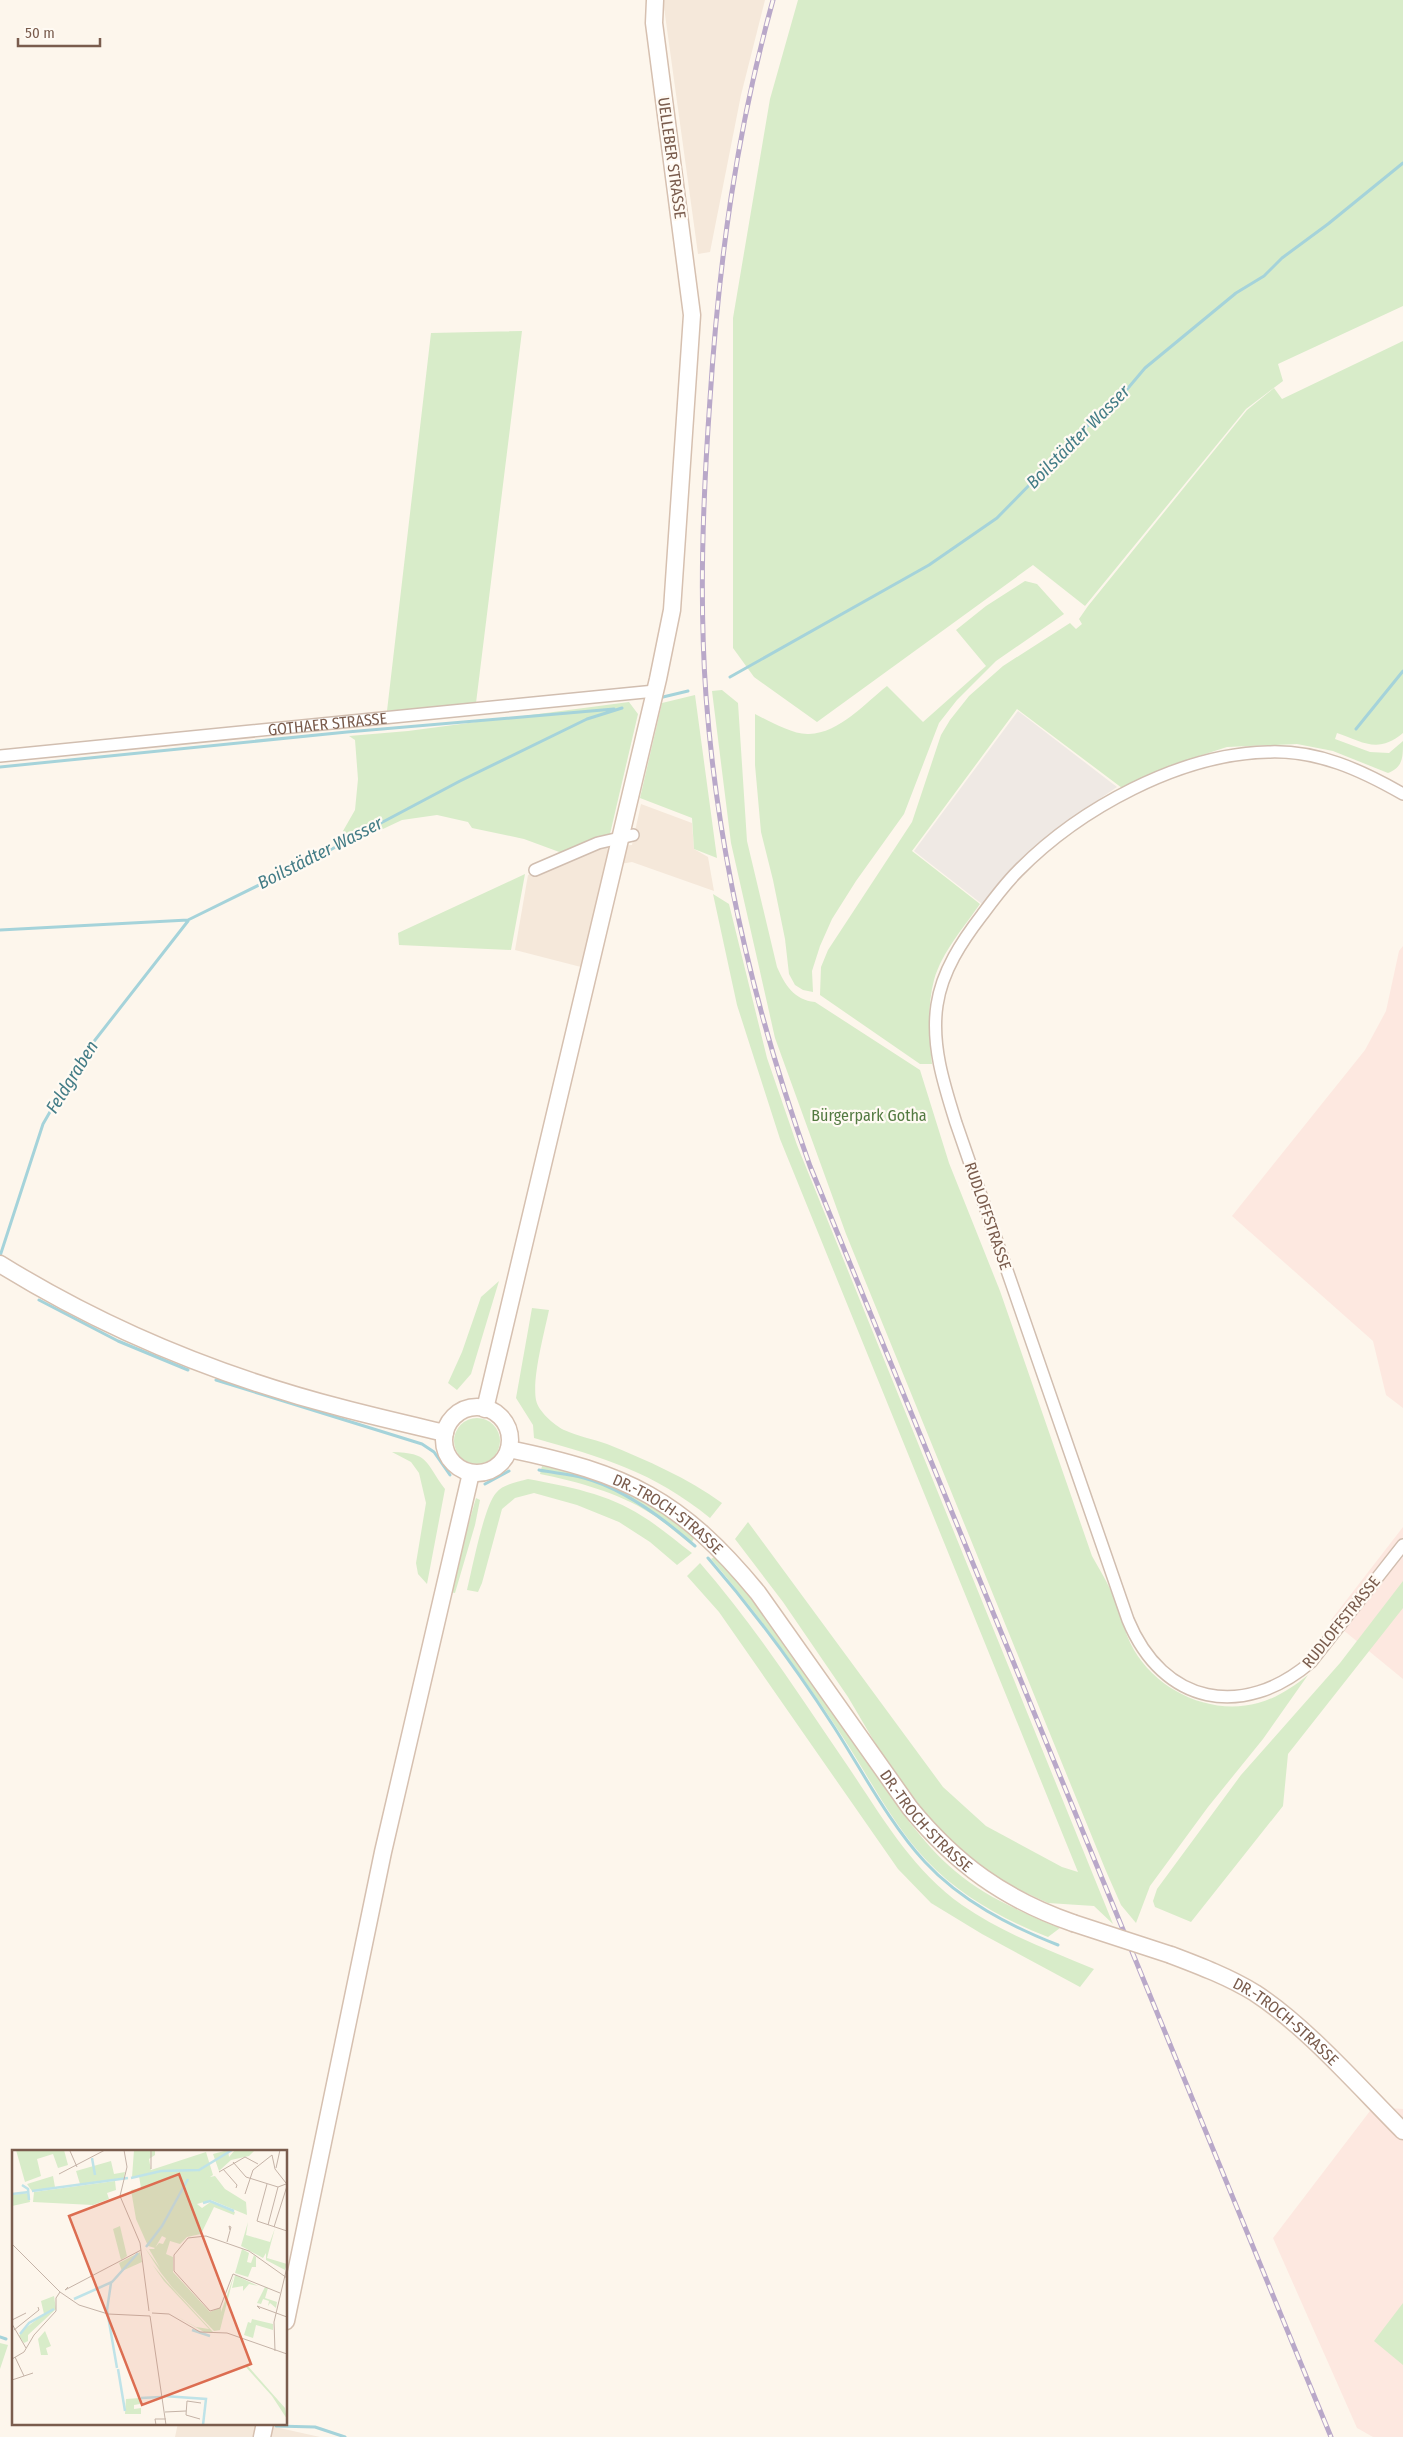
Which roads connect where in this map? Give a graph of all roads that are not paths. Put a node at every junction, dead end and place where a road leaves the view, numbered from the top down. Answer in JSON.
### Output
{"nodes":[{"id":1,"x":656,"y":0,"type":"edge"},
{"id":2,"x":655,"y":690,"type":"junction"},
{"id":3,"x":0,"y":756,"type":"edge"},
{"id":4,"x":1403,"y":794,"type":"edge"},
{"id":5,"x":627,"y":837,"type":"junction"},
{"id":6,"x":535,"y":870,"type":"dead end"},
{"id":7,"x":6,"y":1268,"type":"edge"},
{"id":8,"x":484,"y":1409,"type":"junction"},
{"id":9,"x":445,"y":1433,"type":"junction"},
{"id":10,"x":509,"y":1448,"type":"junction"},
{"id":11,"x":471,"y":1472,"type":"junction"},
{"id":12,"x":1403,"y":1545,"type":"edge"},
{"id":13,"x":1403,"y":2131,"type":"edge"},
{"id":14,"x":288,"y":2311,"type":"edge"},
{"id":15,"x":265,"y":2424,"type":"edge"},
{"id":16,"x":262,"y":2437,"type":"edge"}],
"edges":[{"from":1,"to":2,"type":"street","name":"UELLEBER STRASSE"},
{"from":2,"to":3,"type":"street","name":"GOTHAER STRASSE"},
{"from":2,"to":5,"type":"street","name":"UELLEBER STRASSE"},
{"from":4,"to":12,"type":"street","name":"RUDLOFFSTRASSE"},
{"from":5,"to":6,"type":"street"},
{"from":5,"to":8,"type":"street","name":"UELLEBER STRASSE"},
{"from":7,"to":9,"type":"street"},
{"from":8,"to":9,"type":"street"},
{"from":8,"to":10,"type":"street"},
{"from":9,"to":11,"type":"street"},
{"from":10,"to":11,"type":"street"},
{"from":10,"to":13,"type":"street","name":"DR.-TROCH-STRASSE","bridge":true},
{"from":11,"to":14,"type":"street"},
{"from":15,"to":16,"type":"street"}]}
